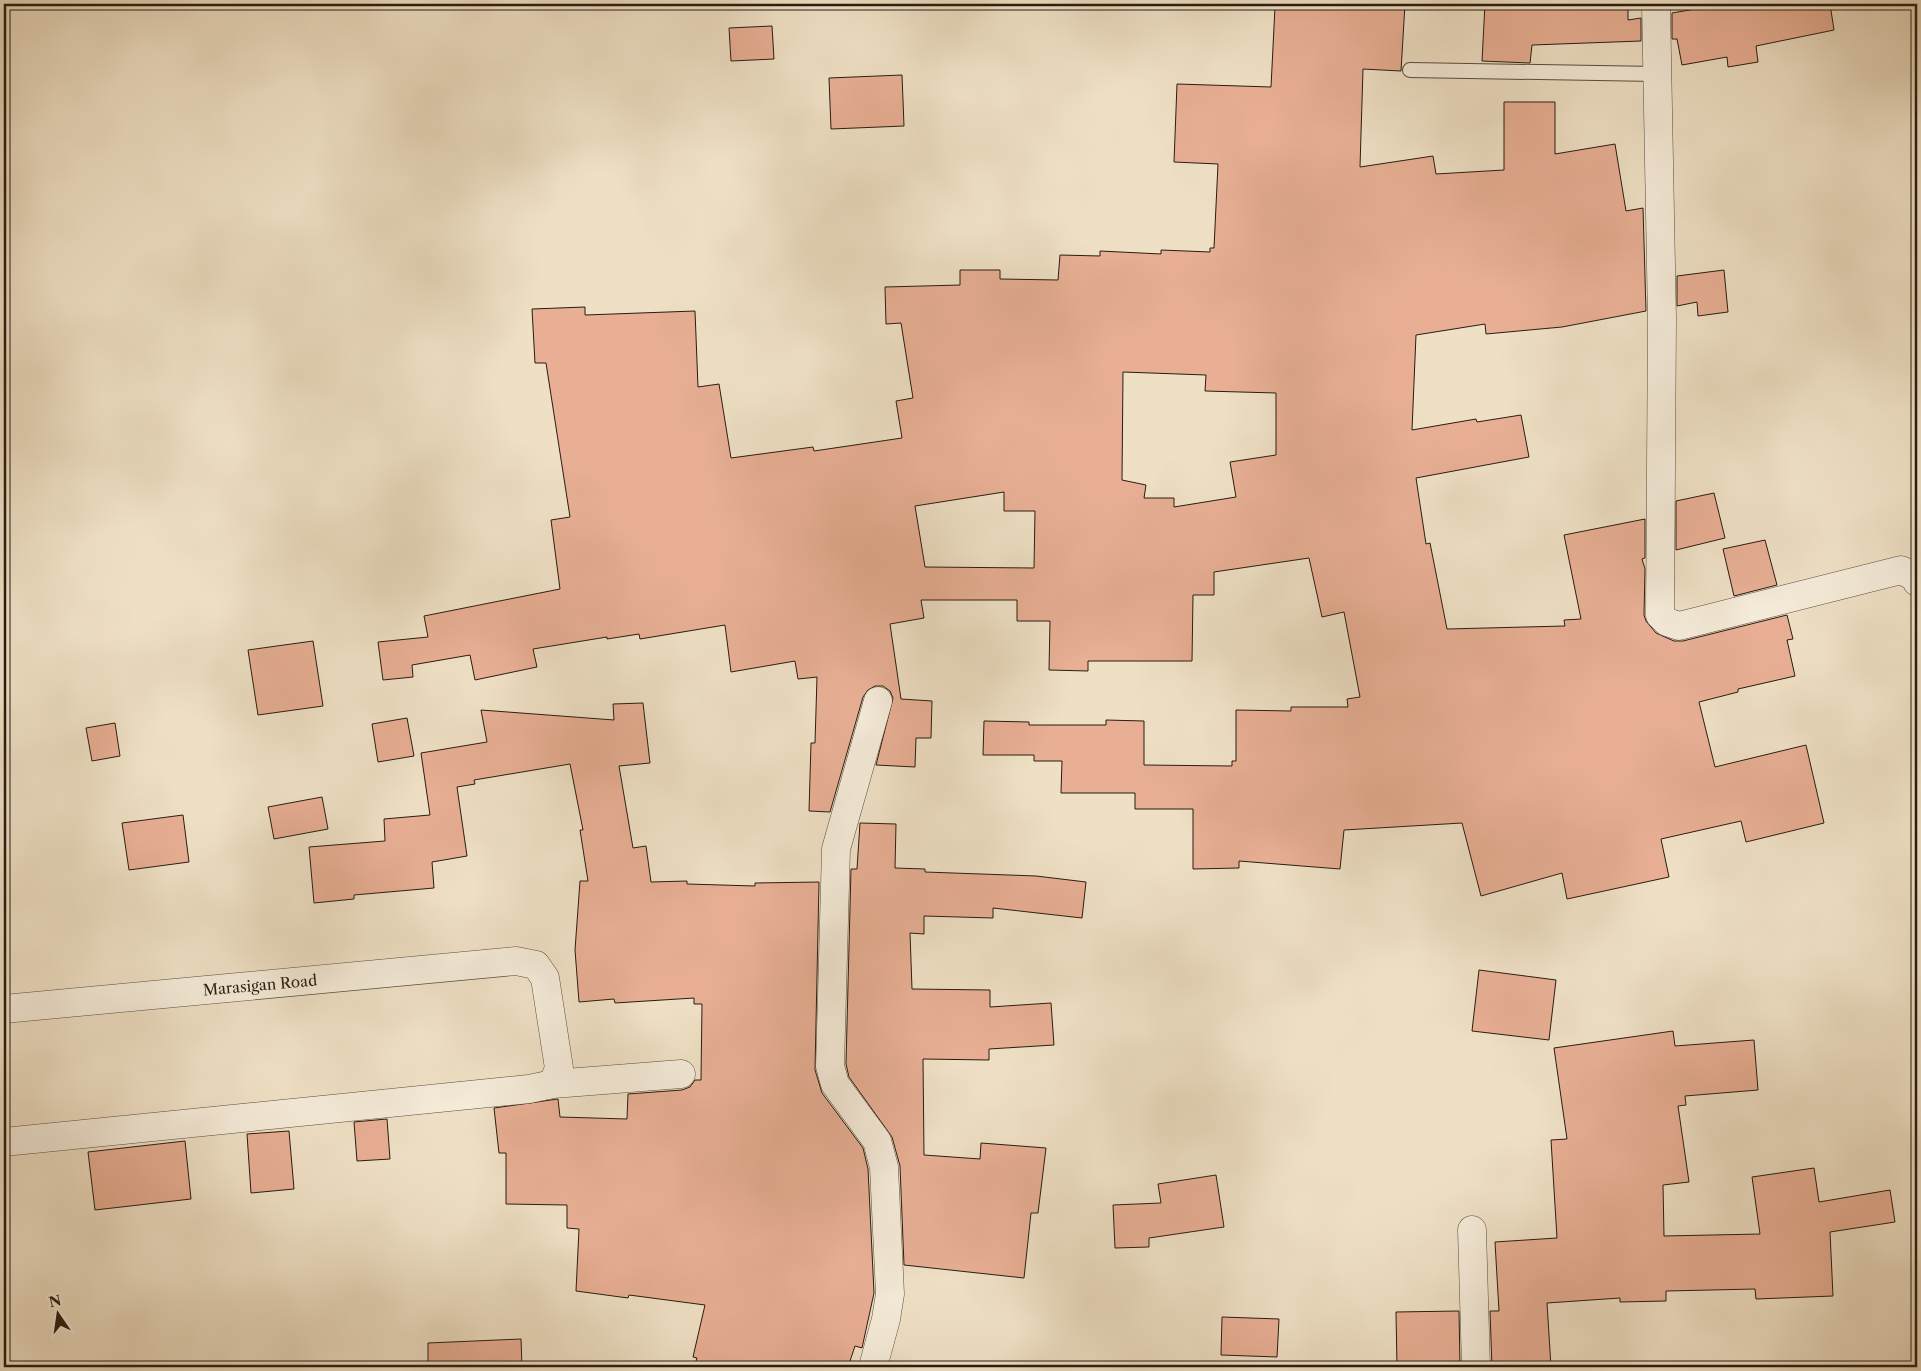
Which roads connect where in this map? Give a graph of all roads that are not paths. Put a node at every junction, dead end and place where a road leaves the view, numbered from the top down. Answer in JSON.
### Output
{"nodes":[{"id":1,"x":1656,"y":4,"type":"edge"},
{"id":2,"x":1410,"y":70,"type":"dead end"},
{"id":3,"x":1657,"y":74,"type":"junction"},
{"id":4,"x":1917,"y":582,"type":"edge"},
{"id":5,"x":878,"y":701,"type":"dead end"},
{"id":6,"x":4,"y":1009,"type":"edge"},
{"id":7,"x":681,"y":1074,"type":"dead end"},
{"id":8,"x":553,"y":1084,"type":"junction"},
{"id":9,"x":4,"y":1142,"type":"edge"},
{"id":10,"x":1472,"y":1230,"type":"dead end"},
{"id":11,"x":873,"y":1367,"type":"edge"},
{"id":12,"x":1476,"y":1367,"type":"edge"}],
"edges":[{"from":1,"to":3,"type":"street"},
{"from":2,"to":3,"type":"lane"},
{"from":3,"to":4,"type":"street"},
{"from":5,"to":11,"type":"street"},
{"from":6,"to":8,"type":"street","name":"Marasigan Road"},
{"from":7,"to":8,"type":"street"},
{"from":8,"to":9,"type":"street"},
{"from":10,"to":12,"type":"street"}]}
